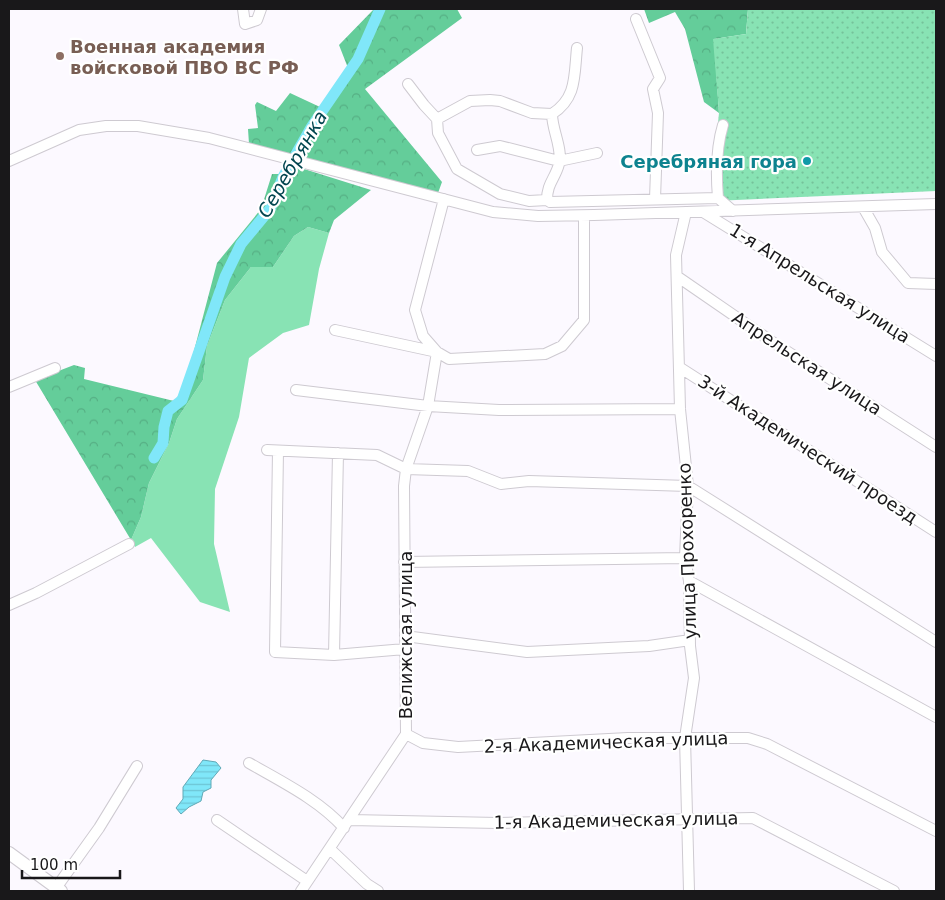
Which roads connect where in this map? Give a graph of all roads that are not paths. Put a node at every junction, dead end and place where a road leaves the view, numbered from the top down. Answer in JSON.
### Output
{"nodes":[{"id":1,"x":242,"y":9,"type":"edge"},
{"id":2,"x":261,"y":9,"type":"edge"},
{"id":3,"x":636,"y":19,"type":"dead end"},
{"id":4,"x":577,"y":48,"type":"dead end"},
{"id":5,"x":408,"y":84,"type":"dead end"},
{"id":6,"x":552,"y":114,"type":"junction"},
{"id":7,"x":437,"y":119,"type":"junction"},
{"id":8,"x":723,"y":125,"type":"dead end"},
{"id":9,"x":477,"y":150,"type":"dead end"},
{"id":10,"x":597,"y":153,"type":"dead end"},
{"id":11,"x":9,"y":161,"type":"edge"},
{"id":12,"x":559,"y":161,"type":"junction"},
{"id":13,"x":718,"y":198,"type":"junction"},
{"id":14,"x":444,"y":199,"type":"junction"},
{"id":15,"x":655,"y":199,"type":"junction"},
{"id":16,"x":547,"y":200,"type":"junction"},
{"id":17,"x":936,"y":204,"type":"edge"},
{"id":18,"x":863,"y":206,"type":"junction"},
{"id":19,"x":733,"y":211,"type":"junction"},
{"id":20,"x":686,"y":212,"type":"junction"},
{"id":21,"x":703,"y":212,"type":"junction"},
{"id":22,"x":584,"y":216,"type":"junction"},
{"id":23,"x":678,"y":277,"type":"junction"},
{"id":24,"x":936,"y":284,"type":"edge"},
{"id":25,"x":335,"y":330,"type":"dead end"},
{"id":26,"x":437,"y":352,"type":"junction"},
{"id":27,"x":936,"y":356,"type":"edge"},
{"id":28,"x":679,"y":367,"type":"junction"},
{"id":29,"x":55,"y":368,"type":"dead end"},
{"id":30,"x":9,"y":387,"type":"edge"},
{"id":31,"x":296,"y":390,"type":"dead end"},
{"id":32,"x":428,"y":406,"type":"junction"},
{"id":33,"x":680,"y":409,"type":"junction"},
{"id":34,"x":936,"y":446,"type":"edge"},
{"id":35,"x":338,"y":453,"type":"junction"},
{"id":36,"x":406,"y":470,"type":"junction"},
{"id":37,"x":688,"y":486,"type":"junction"},
{"id":38,"x":936,"y":532,"type":"edge"},
{"id":39,"x":129,"y":544,"type":"dead end"},
{"id":40,"x":685,"y":558,"type":"junction"},
{"id":41,"x":404,"y":562,"type":"junction"},
{"id":42,"x":689,"y":581,"type":"junction"},
{"id":43,"x":9,"y":605,"type":"edge"},
{"id":44,"x":405,"y":636,"type":"junction"},
{"id":45,"x":690,"y":640,"type":"junction"},
{"id":46,"x":936,"y":642,"type":"edge"},
{"id":47,"x":405,"y":649,"type":"junction"},
{"id":48,"x":334,"y":655,"type":"junction"},
{"id":49,"x":936,"y":717,"type":"edge"},
{"id":50,"x":406,"y":734,"type":"junction"},
{"id":51,"x":684,"y":738,"type":"junction"},
{"id":52,"x":249,"y":763,"type":"dead end"},
{"id":53,"x":137,"y":766,"type":"dead end"},
{"id":54,"x":217,"y":820,"type":"dead end"},
{"id":55,"x":687,"y":820,"type":"junction"},
{"id":56,"x":347,"y":824,"type":"junction"},
{"id":57,"x":936,"y":831,"type":"edge"},
{"id":58,"x":330,"y":849,"type":"junction"},
{"id":59,"x":9,"y":854,"type":"edge"},
{"id":60,"x":307,"y":882,"type":"junction"},
{"id":61,"x":58,"y":889,"type":"edge"},
{"id":62,"x":300,"y":891,"type":"edge"},
{"id":63,"x":378,"y":891,"type":"edge"},
{"id":64,"x":689,"y":891,"type":"edge"},
{"id":65,"x":894,"y":891,"type":"edge"}],
"edges":[{"from":1,"to":2,"type":"street"},
{"from":3,"to":15,"type":"street"},
{"from":4,"to":6,"type":"street"},
{"from":5,"to":7,"type":"street"},
{"from":6,"to":7,"type":"street"},
{"from":6,"to":12,"type":"street"},
{"from":7,"to":16,"type":"street"},
{"from":8,"to":13,"type":"street"},
{"from":9,"to":12,"type":"street"},
{"from":10,"to":12,"type":"street"},
{"from":11,"to":14,"type":"street"},
{"from":12,"to":16,"type":"street"},
{"from":13,"to":15,"type":"street"},
{"from":13,"to":19,"type":"street"},
{"from":14,"to":22,"type":"street"},
{"from":14,"to":26,"type":"street"},
{"from":15,"to":16,"type":"street"},
{"from":17,"to":18,"type":"street"},
{"from":18,"to":19,"type":"street"},
{"from":18,"to":24,"type":"street"},
{"from":19,"to":21,"type":"street"},
{"from":20,"to":21,"type":"street"},
{"from":20,"to":22,"type":"street"},
{"from":20,"to":23,"type":"street","name":"улица Прохоренко"},
{"from":21,"to":27,"type":"street","name":"1-я Апрельская улица"},
{"from":22,"to":26,"type":"street"},
{"from":23,"to":28,"type":"street","name":"улица Прохоренко"},
{"from":23,"to":34,"type":"street","name":"Апрельская улица"},
{"from":25,"to":26,"type":"street"},
{"from":26,"to":32,"type":"street","name":"Велижская улица"},
{"from":28,"to":33,"type":"street","name":"улица Прохоренко"},
{"from":28,"to":38,"type":"street","name":"3-й Академический проезд"},
{"from":29,"to":30,"type":"street"},
{"from":31,"to":32,"type":"street","name":"3-й Академический проезд"},
{"from":32,"to":33,"type":"street","name":"3-й Академический проезд"},
{"from":32,"to":36,"type":"street","name":"Велижская улица"},
{"from":33,"to":37,"type":"street","name":"улица Прохоренко"},
{"from":35,"to":36,"type":"street"},
{"from":35,"to":48,"type":"street"},
{"from":35,"to":48,"type":"street"},
{"from":36,"to":37,"type":"street"},
{"from":36,"to":41,"type":"street","name":"Велижская улица"},
{"from":37,"to":40,"type":"street","name":"улица Прохоренко"},
{"from":37,"to":46,"type":"street"},
{"from":39,"to":43,"type":"street"},
{"from":40,"to":41,"type":"street"},
{"from":40,"to":42,"type":"street","name":"улица Прохоренко"},
{"from":41,"to":44,"type":"street","name":"Велижская улица"},
{"from":42,"to":45,"type":"street","name":"улица Прохоренко"},
{"from":42,"to":49,"type":"street"},
{"from":44,"to":45,"type":"street"},
{"from":44,"to":47,"type":"street","name":"Велижская улица"},
{"from":45,"to":51,"type":"street","name":"улица Прохоренко"},
{"from":47,"to":48,"type":"street"},
{"from":47,"to":50,"type":"street","name":"Велижская улица"},
{"from":50,"to":51,"type":"street","name":"2-я Академическая улица"},
{"from":50,"to":56,"type":"street","name":"Велижская улица"},
{"from":51,"to":55,"type":"street","name":"улица Прохоренко"},
{"from":51,"to":57,"type":"street","name":"2-я Академическая улица"},
{"from":52,"to":56,"type":"street"},
{"from":53,"to":61,"type":"street"},
{"from":54,"to":60,"type":"street"},
{"from":55,"to":56,"type":"street","name":"1-я Академическая улица"},
{"from":55,"to":64,"type":"street","name":"улица Прохоренко"},
{"from":55,"to":65,"type":"street","name":"1-я Академическая улица"},
{"from":56,"to":58,"type":"street","name":"Велижская улица"},
{"from":58,"to":60,"type":"street","name":"Велижская улица"},
{"from":58,"to":63,"type":"street"},
{"from":59,"to":61,"type":"main road"},
{"from":60,"to":62,"type":"street","name":"Велижская улица"}]}
